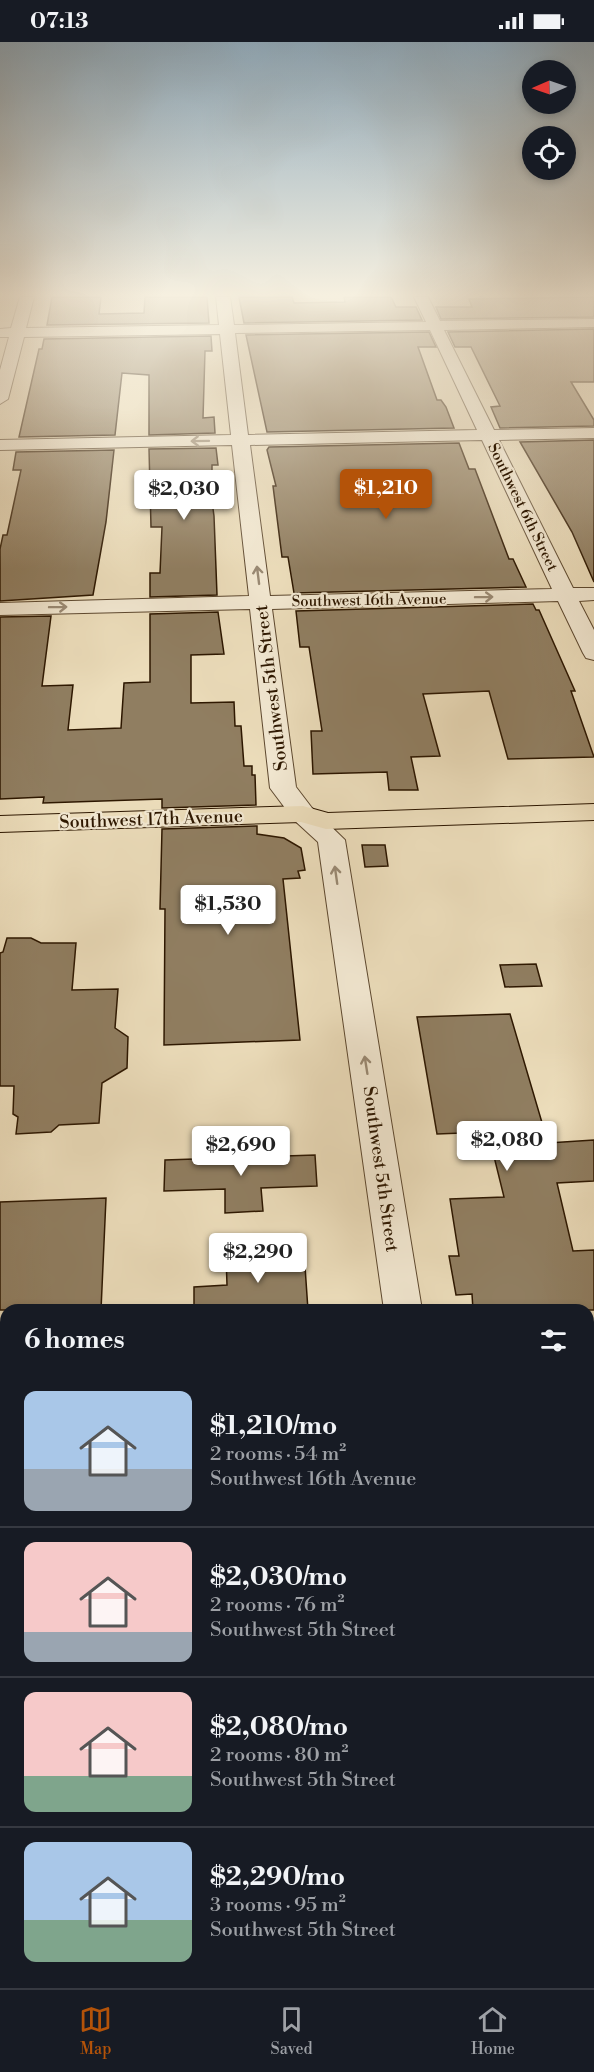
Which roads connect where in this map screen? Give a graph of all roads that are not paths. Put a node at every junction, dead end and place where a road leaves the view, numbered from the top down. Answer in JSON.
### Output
{"nodes":[{"id":1,"x":234,"y":388,"type":"edge"},
{"id":2,"x":465,"y":388,"type":"edge"},
{"id":3,"x":594,"y":433,"type":"edge"},
{"id":4,"x":488,"y":435,"type":"junction"},
{"id":5,"x":241,"y":440,"type":"junction"},
{"id":6,"x":0,"y":445,"type":"edge"},
{"id":7,"x":594,"y":594,"type":"edge"},
{"id":8,"x":566,"y":595,"type":"junction"},
{"id":9,"x":261,"y":603,"type":"junction"},
{"id":10,"x":0,"y":609,"type":"edge"},
{"id":11,"x":594,"y":653,"type":"edge"},
{"id":12,"x":594,"y":796,"type":"edge"},
{"id":13,"x":594,"y":812,"type":"edge"},
{"id":14,"x":303,"y":814,"type":"junction"},
{"id":15,"x":0,"y":824,"type":"edge"},
{"id":16,"x":402,"y":1304,"type":"edge"}],
"edges":[{"from":1,"to":5,"type":"street","name":"Southwest 5th Street"},
{"from":2,"to":4,"type":"street","name":"Southwest 6th Street"},
{"from":3,"to":4,"type":"street"},
{"from":4,"to":5,"type":"street"},
{"from":4,"to":8,"type":"street","name":"Southwest 6th Street"},
{"from":5,"to":6,"type":"street","one_way":true},
{"from":9,"to":5,"type":"street","name":"Southwest 5th Street","one_way":true},
{"from":7,"to":8,"type":"street","name":"Southwest 16th Avenue"},
{"from":9,"to":8,"type":"street","name":"Southwest 16th Avenue","one_way":true},
{"from":8,"to":11,"type":"street","name":"Southwest 6th Street"},
{"from":10,"to":9,"type":"street","name":"Southwest 16th Avenue","one_way":true},
{"from":9,"to":14,"type":"street","name":"Southwest 5th Street"},
{"from":12,"to":14,"type":"main road","name":"Southwest 17th Avenue"},
{"from":13,"to":14,"type":"main road","name":"Southwest 17th Avenue"},
{"from":14,"to":15,"type":"main road","name":"Southwest 17th Avenue"},
{"from":16,"to":14,"type":"street","name":"Southwest 5th Street","one_way":true}]}
